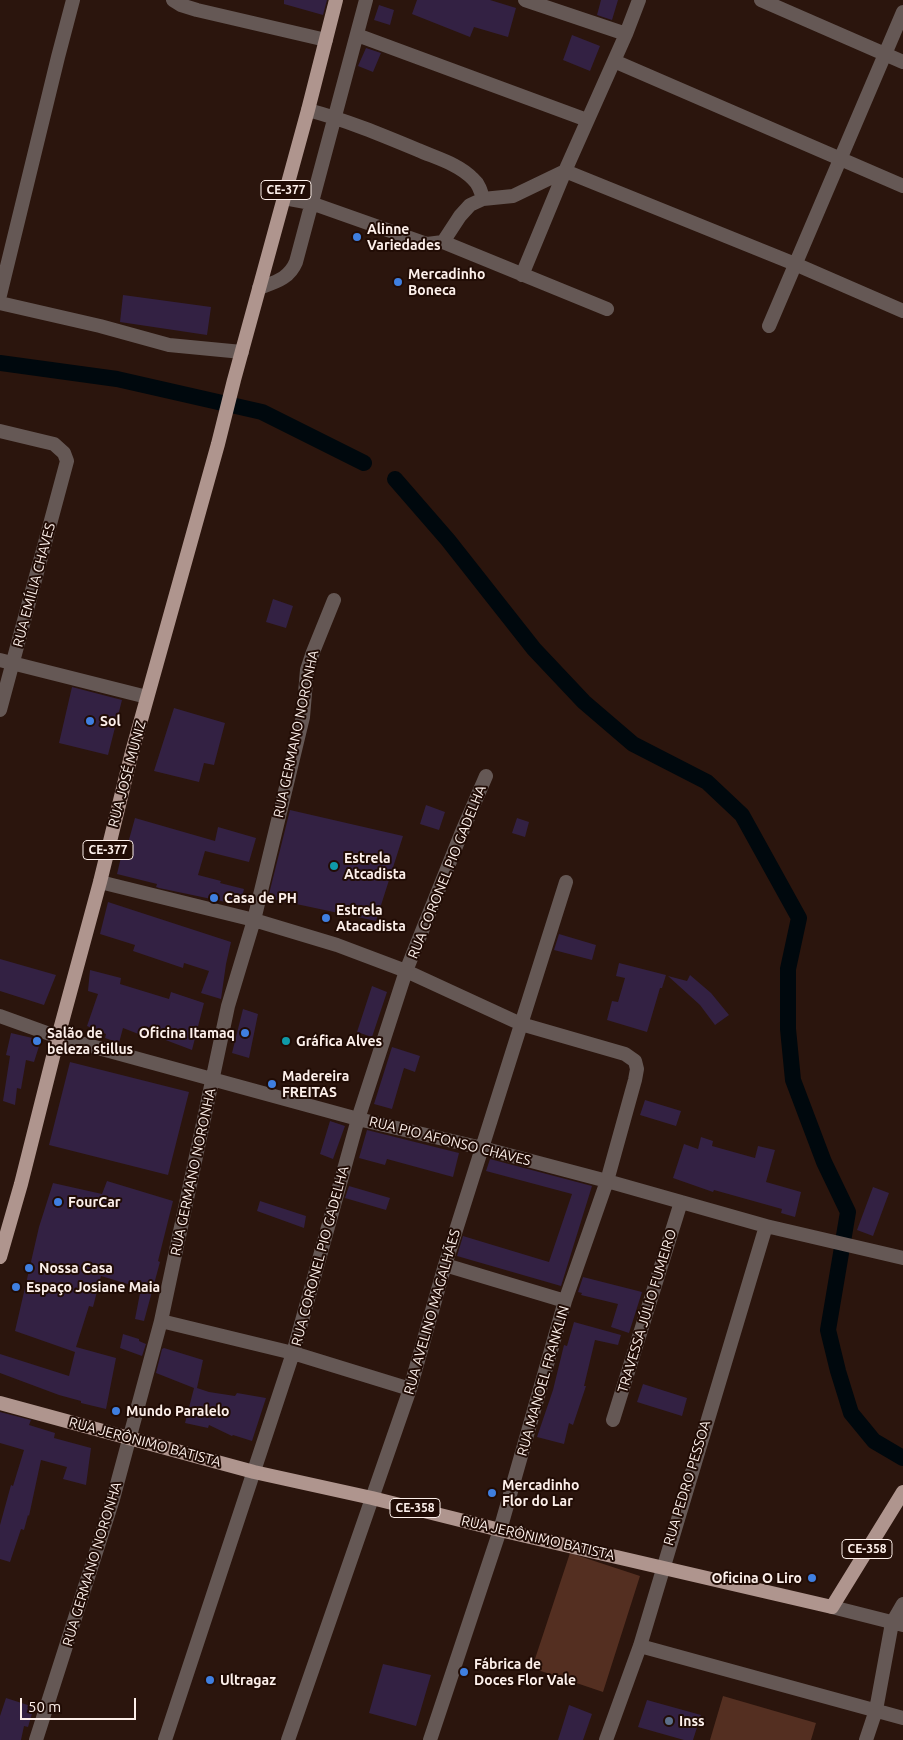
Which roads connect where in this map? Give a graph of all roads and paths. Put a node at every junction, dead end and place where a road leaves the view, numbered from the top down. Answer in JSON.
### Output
{"nodes":[{"id":1,"x":74,"y":0,"type":"edge"},
{"id":2,"x":173,"y":0,"type":"edge"},
{"id":3,"x":336,"y":0,"type":"edge"},
{"id":4,"x":366,"y":0,"type":"edge"},
{"id":5,"x":525,"y":0,"type":"edge"},
{"id":6,"x":639,"y":0,"type":"edge"},
{"id":7,"x":761,"y":0,"type":"edge"},
{"id":8,"x":903,"y":12,"type":"edge"},
{"id":9,"x":626,"y":34,"type":"junction"},
{"id":10,"x":357,"y":35,"type":"junction"},
{"id":11,"x":326,"y":40,"type":"junction"},
{"id":12,"x":885,"y":54,"type":"junction"},
{"id":13,"x":614,"y":61,"type":"junction"},
{"id":14,"x":903,"y":62,"type":"edge"},
{"id":15,"x":308,"y":110,"type":"junction"},
{"id":16,"x":334,"y":117,"type":"junction"},
{"id":17,"x":587,"y":120,"type":"junction"},
{"id":18,"x":840,"y":159,"type":"junction"},
{"id":19,"x":565,"y":171,"type":"junction"},
{"id":20,"x":903,"y":186,"type":"edge"},
{"id":21,"x":284,"y":198,"type":"junction"},
{"id":22,"x":483,"y":199,"type":"junction"},
{"id":23,"x":311,"y":203,"type":"junction"},
{"id":24,"x":443,"y":242,"type":"junction"},
{"id":25,"x":795,"y":264,"type":"junction"},
{"id":26,"x":522,"y":274,"type":"junction"},
{"id":27,"x":260,"y":288,"type":"junction"},
{"id":28,"x":0,"y":295,"type":"edge"},
{"id":29,"x":0,"y":303,"type":"edge"},
{"id":30,"x":607,"y":309,"type":"dead end"},
{"id":31,"x":903,"y":311,"type":"edge"},
{"id":32,"x":769,"y":326,"type":"dead end"},
{"id":33,"x":242,"y":352,"type":"junction"},
{"id":34,"x":0,"y":431,"type":"edge"},
{"id":35,"x":334,"y":600,"type":"dead end"},
{"id":36,"x":6,"y":662,"type":"edge"},
{"id":37,"x":148,"y":697,"type":"junction"},
{"id":38,"x":0,"y":710,"type":"edge"},
{"id":39,"x":486,"y":776,"type":"dead end"},
{"id":40,"x":100,"y":882,"type":"junction"},
{"id":41,"x":566,"y":882,"type":"dead end"},
{"id":42,"x":254,"y":920,"type":"junction"},
{"id":43,"x":406,"y":971,"type":"junction"},
{"id":44,"x":0,"y":1016,"type":"edge"},
{"id":45,"x":521,"y":1024,"type":"junction"},
{"id":46,"x":58,"y":1037,"type":"junction"},
{"id":47,"x":212,"y":1079,"type":"junction"},
{"id":48,"x":358,"y":1118,"type":"junction"},
{"id":49,"x":482,"y":1148,"type":"junction"},
{"id":50,"x":607,"y":1181,"type":"junction"},
{"id":51,"x":681,"y":1202,"type":"junction"},
{"id":52,"x":766,"y":1226,"type":"junction"},
{"id":53,"x":0,"y":1256,"type":"edge"},
{"id":54,"x":902,"y":1256,"type":"edge"},
{"id":55,"x":445,"y":1265,"type":"junction"},
{"id":56,"x":565,"y":1301,"type":"junction"},
{"id":57,"x":161,"y":1321,"type":"junction"},
{"id":58,"x":293,"y":1353,"type":"junction"},
{"id":59,"x":410,"y":1389,"type":"junction"},
{"id":60,"x":0,"y":1403,"type":"edge"},
{"id":61,"x":613,"y":1420,"type":"dead end"},
{"id":62,"x":129,"y":1438,"type":"junction"},
{"id":63,"x":254,"y":1472,"type":"junction"},
{"id":64,"x":903,"y":1492,"type":"edge"},
{"id":65,"x":372,"y":1498,"type":"junction"},
{"id":66,"x":500,"y":1530,"type":"junction"},
{"id":67,"x":662,"y":1567,"type":"junction"},
{"id":68,"x":903,"y":1604,"type":"edge"},
{"id":69,"x":832,"y":1607,"type":"junction"},
{"id":70,"x":898,"y":1624,"type":"edge"},
{"id":71,"x":640,"y":1646,"type":"junction"},
{"id":72,"x":876,"y":1710,"type":"junction"},
{"id":73,"x":903,"y":1718,"type":"edge"},
{"id":74,"x":36,"y":1740,"type":"edge"},
{"id":75,"x":165,"y":1740,"type":"edge"},
{"id":76,"x":288,"y":1740,"type":"edge"},
{"id":77,"x":430,"y":1740,"type":"edge"},
{"id":78,"x":606,"y":1740,"type":"edge"},
{"id":79,"x":866,"y":1740,"type":"edge"}],
"edges":[{"from":1,"to":28,"type":"street"},
{"from":2,"to":11,"type":"street"},
{"from":3,"to":11,"type":"main road","number":"CE-377"},
{"from":4,"to":10,"type":"street"},
{"from":5,"to":9,"type":"street"},
{"from":6,"to":9,"type":"street"},
{"from":7,"to":12,"type":"street"},
{"from":8,"to":12,"type":"street"},
{"from":9,"to":13,"type":"street"},
{"from":10,"to":16,"type":"street"},
{"from":10,"to":17,"type":"street"},
{"from":11,"to":15,"type":"main road","number":"CE-377"},
{"from":12,"to":14,"type":"street"},
{"from":12,"to":18,"type":"street"},
{"from":13,"to":17,"type":"street"},
{"from":13,"to":18,"type":"street"},
{"from":15,"to":16,"type":"street"},
{"from":15,"to":21,"type":"main road","number":"CE-377"},
{"from":16,"to":22,"type":"street"},
{"from":16,"to":23,"type":"street"},
{"from":17,"to":19,"type":"street"},
{"from":18,"to":20,"type":"street"},
{"from":18,"to":25,"type":"street"},
{"from":19,"to":22,"type":"street"},
{"from":19,"to":25,"type":"street"},
{"from":19,"to":26,"type":"street"},
{"from":21,"to":23,"type":"street"},
{"from":21,"to":27,"type":"main road","number":"CE-377"},
{"from":22,"to":24,"type":"street"},
{"from":23,"to":24,"type":"street"},
{"from":23,"to":27,"type":"street"},
{"from":24,"to":26,"type":"street"},
{"from":25,"to":31,"type":"street"},
{"from":25,"to":32,"type":"street"},
{"from":26,"to":30,"type":"street"},
{"from":27,"to":33,"type":"main road","number":"CE-377"},
{"from":29,"to":33,"type":"street"},
{"from":33,"to":37,"type":"main road","name":"RUA JOSÉ MUNIZ","number":"CE-377"},
{"from":34,"to":36,"type":"street","name":"RUA EMÍLIA CHAVES"},
{"from":35,"to":42,"type":"street","name":"RUA GERMANO NORONHA"},
{"from":36,"to":37,"type":"street"},
{"from":36,"to":38,"type":"street","name":"RUA EMÍLIA CHAVES"},
{"from":37,"to":40,"type":"main road","name":"RUA JOSÉ MUNIZ","number":"CE-377"},
{"from":39,"to":43,"type":"street","name":"RUA CORONEL PIO GADELHA"},
{"from":40,"to":42,"type":"street"},
{"from":40,"to":46,"type":"main road","name":"RUA JOSÉ MUNIZ","number":"CE-377"},
{"from":41,"to":45,"type":"street","name":"RUA AVELINO MAGALHÃES"},
{"from":42,"to":43,"type":"street"},
{"from":42,"to":47,"type":"street","name":"RUA GERMANO NORONHA"},
{"from":43,"to":45,"type":"street"},
{"from":43,"to":48,"type":"street","name":"RUA CORONEL PIO GADELHA"},
{"from":44,"to":46,"type":"street","name":"RUA PIO AFONSO CHAVES"},
{"from":45,"to":49,"type":"street","name":"RUA AVELINO MAGALHÃES"},
{"from":45,"to":50,"type":"street","name":"RUA MANOEL FRANKLIN"},
{"from":46,"to":47,"type":"street","name":"RUA PIO AFONSO CHAVES"},
{"from":46,"to":53,"type":"main road","name":"RUA JOSÉ MUNIZ","number":"CE-377"},
{"from":47,"to":48,"type":"street","name":"RUA PIO AFONSO CHAVES"},
{"from":47,"to":57,"type":"street","name":"RUA GERMANO NORONHA"},
{"from":48,"to":49,"type":"street","name":"RUA PIO AFONSO CHAVES"},
{"from":48,"to":58,"type":"street","name":"RUA CORONEL PIO GADELHA"},
{"from":49,"to":50,"type":"street","name":"RUA PIO AFONSO CHAVES"},
{"from":49,"to":55,"type":"street","name":"RUA AVELINO MAGALHÃES"},
{"from":50,"to":51,"type":"street","name":"RUA PIO AFONSO CHAVES"},
{"from":50,"to":56,"type":"street","name":"RUA MANOEL FRANKLIN"},
{"from":51,"to":52,"type":"street","name":"RUA PIO AFONSO CHAVES"},
{"from":51,"to":61,"type":"street","name":"TRAVESSA JÚLIO FUMEIRO"},
{"from":52,"to":54,"type":"street","name":"RUA PIO AFONSO CHAVES"},
{"from":52,"to":67,"type":"street","name":"RUA PEDRO PESSOA"},
{"from":55,"to":56,"type":"street"},
{"from":55,"to":59,"type":"street","name":"RUA AVELINO MAGALHÃES"},
{"from":56,"to":66,"type":"street","name":"RUA MANOEL FRANKLIN"},
{"from":57,"to":58,"type":"street"},
{"from":57,"to":62,"type":"street","name":"RUA GERMANO NORONHA"},
{"from":58,"to":59,"type":"street"},
{"from":58,"to":63,"type":"street","name":"RUA CORONEL PIO GADELHA"},
{"from":59,"to":65,"type":"street","name":"RUA AVELINO MAGALHÃES"},
{"from":60,"to":62,"type":"main road","name":"RUA JERÔNIMO BATISTA","number":"CE-358"},
{"from":62,"to":63,"type":"main road","name":"RUA JERÔNIMO BATISTA","number":"CE-358"},
{"from":62,"to":74,"type":"street","name":"RUA GERMANO NORONHA"},
{"from":63,"to":65,"type":"main road","name":"RUA JERÔNIMO BATISTA","number":"CE-358"},
{"from":63,"to":75,"type":"street","name":"RUA CORONEL PIO GADELHA"},
{"from":64,"to":69,"type":"main road","number":"CE-358"},
{"from":65,"to":66,"type":"main road","name":"RUA JERÔNIMO BATISTA","number":"CE-358"},
{"from":65,"to":76,"type":"street","name":"RUA AVELINO MAGALHÃES"},
{"from":66,"to":67,"type":"main road","name":"RUA JERÔNIMO BATISTA","number":"CE-358"},
{"from":66,"to":77,"type":"street","name":"RUA MANOEL FRANKLIN"},
{"from":67,"to":69,"type":"main road","name":"RUA JERÔNIMO BATISTA","number":"CE-358"},
{"from":67,"to":71,"type":"street","name":"RUA PEDRO PESSOA"},
{"from":68,"to":70,"type":"street"},
{"from":69,"to":70,"type":"street","name":"RUA JERÔNIMO BATISTA"},
{"from":70,"to":72,"type":"street"},
{"from":71,"to":72,"type":"street"},
{"from":71,"to":78,"type":"street","name":"RUA PEDRO PESSOA"},
{"from":72,"to":73,"type":"street"},
{"from":72,"to":79,"type":"street"}]}
